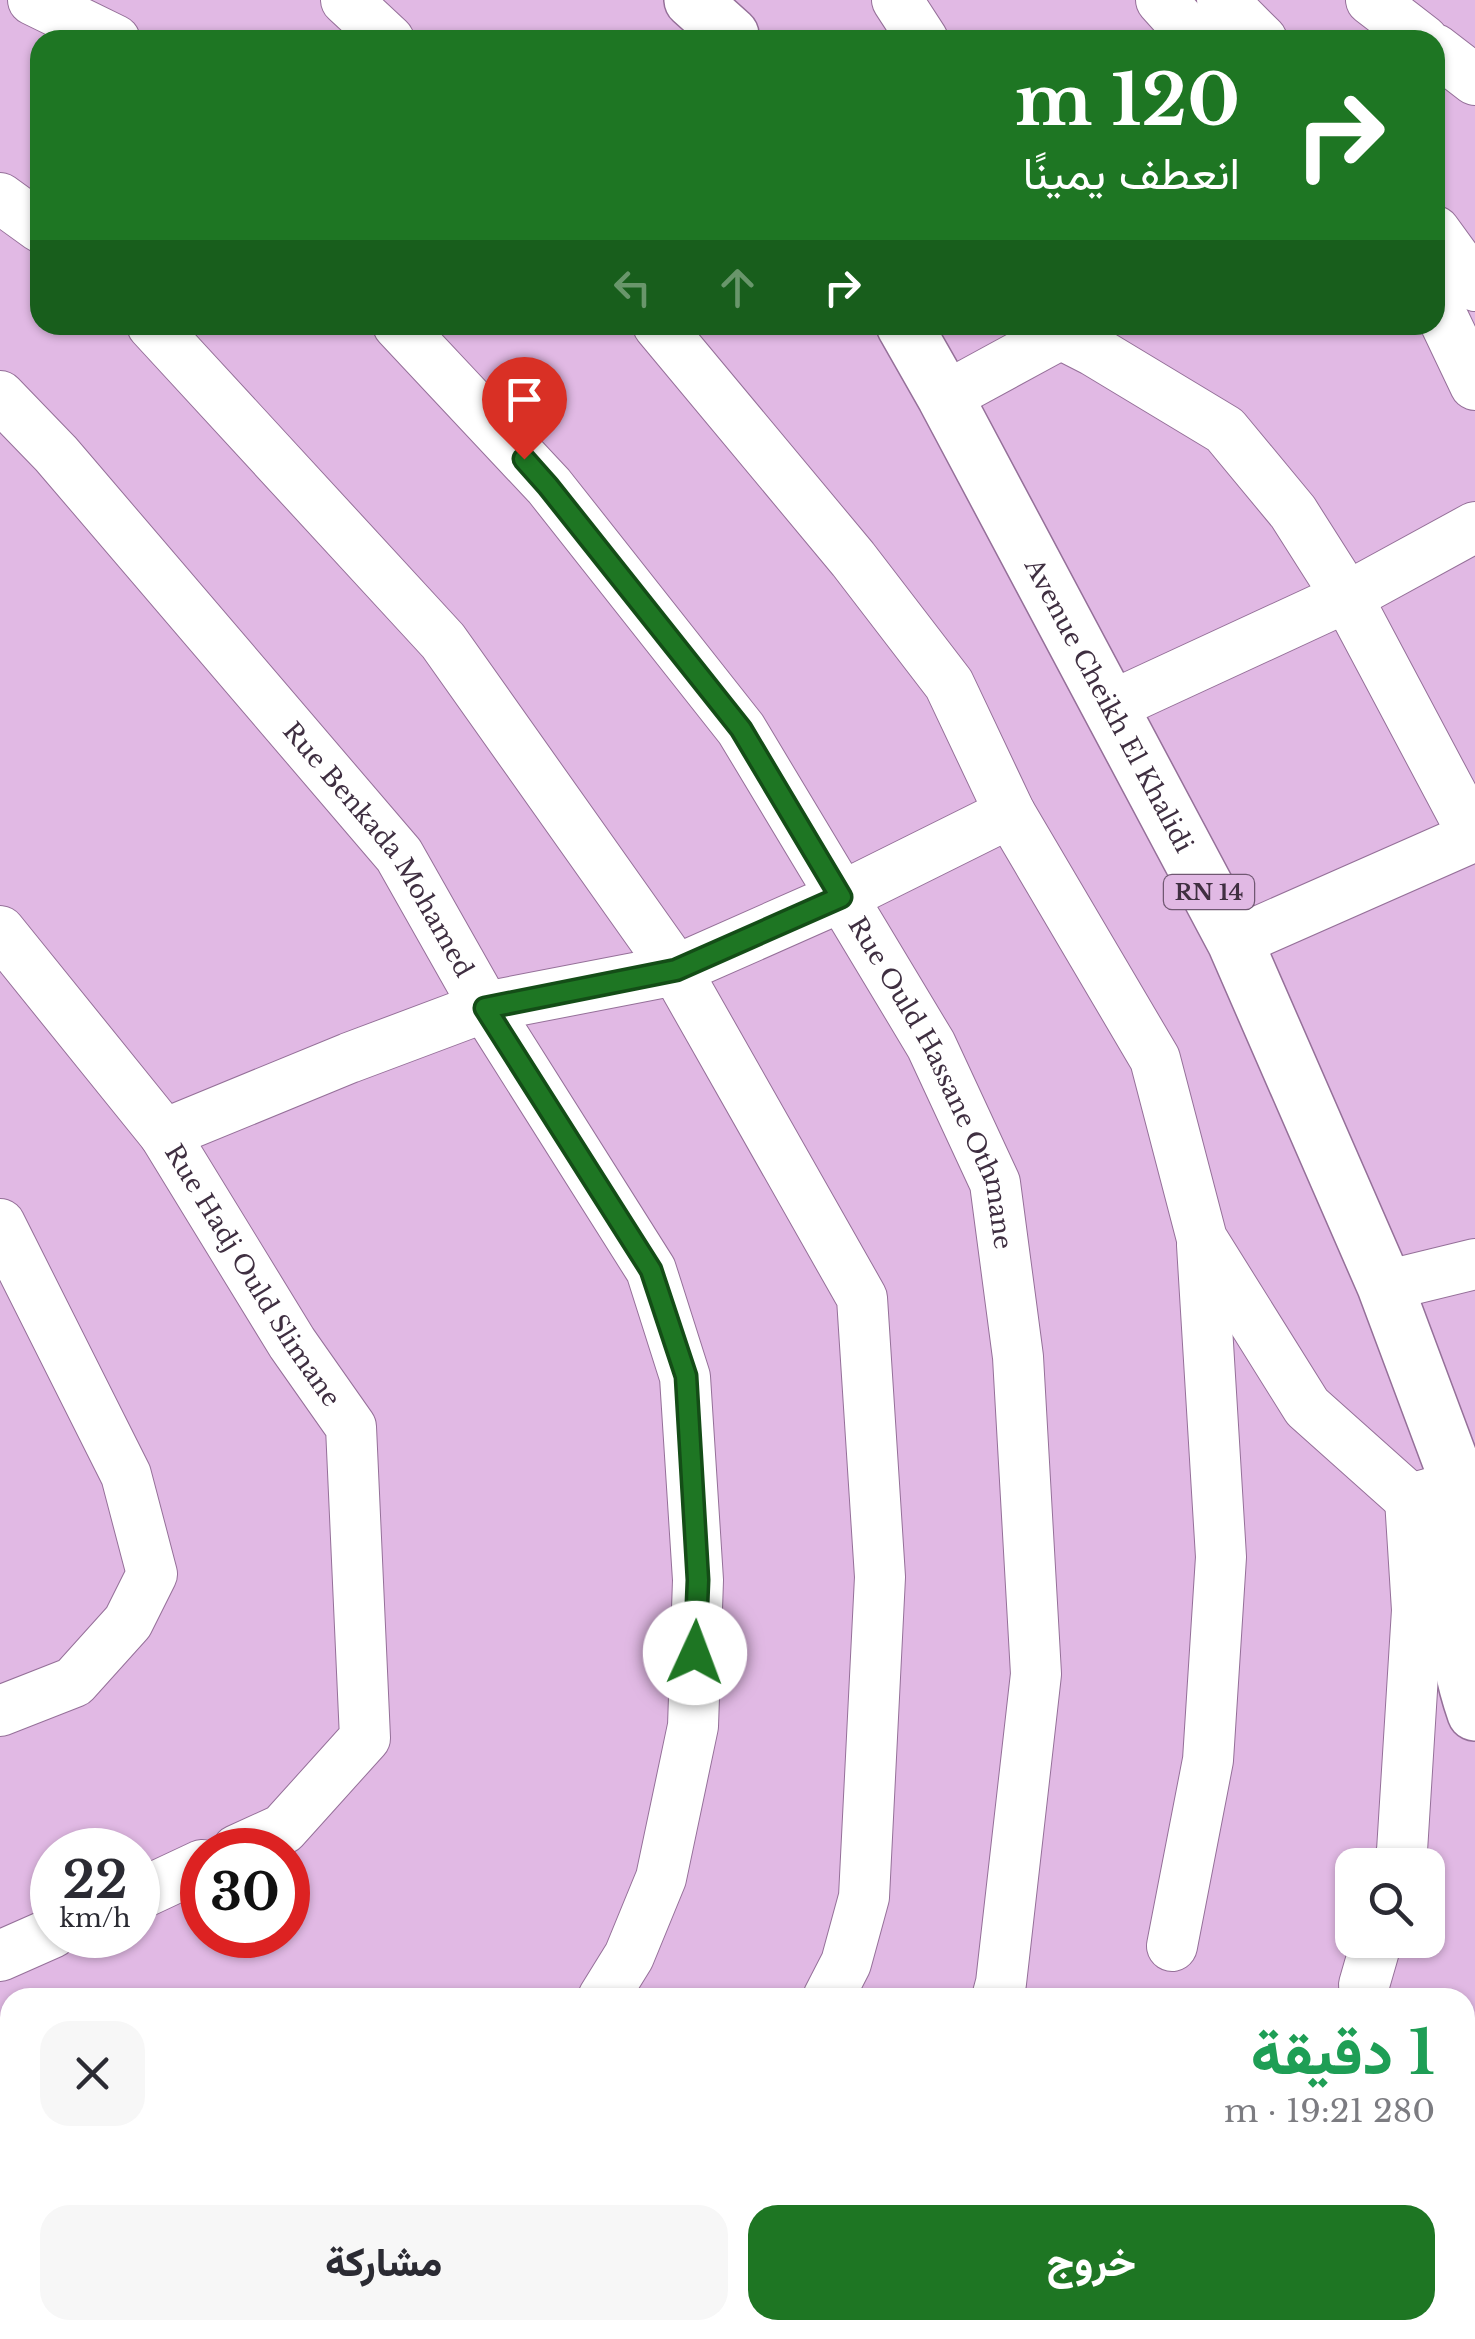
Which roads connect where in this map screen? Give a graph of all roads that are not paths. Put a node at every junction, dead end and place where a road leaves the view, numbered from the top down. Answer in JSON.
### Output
{"nodes":[{"id":1,"x":33,"y":0,"type":"edge"},
{"id":2,"x":346,"y":0,"type":"edge"},
{"id":3,"x":897,"y":0,"type":"edge"},
{"id":4,"x":1161,"y":0,"type":"edge"},
{"id":5,"x":1222,"y":0,"type":"edge"},
{"id":6,"x":1372,"y":0,"type":"edge"},
{"id":7,"x":94,"y":30,"type":"edge"},
{"id":8,"x":378,"y":30,"type":"edge"},
{"id":9,"x":916,"y":30,"type":"edge"},
{"id":10,"x":1188,"y":30,"type":"edge"},
{"id":11,"x":1252,"y":30,"type":"edge"},
{"id":12,"x":1410,"y":30,"type":"edge"},
{"id":13,"x":1445,"y":57,"type":"edge"},
{"id":14,"x":1475,"y":80,"type":"edge"},
{"id":15,"x":0,"y":198,"type":"edge"},
{"id":16,"x":30,"y":220,"type":"edge"},
{"id":17,"x":1445,"y":245,"type":"edge"},
{"id":18,"x":1475,"y":286,"type":"edge"},
{"id":19,"x":1445,"y":322,"type":"edge"},
{"id":20,"x":161,"y":335,"type":"edge"},
{"id":21,"x":407,"y":335,"type":"edge"},
{"id":22,"x":666,"y":335,"type":"edge"},
{"id":23,"x":910,"y":335,"type":"edge"},
{"id":24,"x":1045,"y":335,"type":"edge"},
{"id":25,"x":1067,"y":335,"type":"edge"},
{"id":26,"x":1475,"y":385,"type":"edge"},
{"id":27,"x":0,"y":396,"type":"edge"},
{"id":28,"x":945,"y":396,"type":"junction"},
{"id":29,"x":1475,"y":526,"type":"edge"},
{"id":30,"x":1347,"y":596,"type":"junction"},
{"id":31,"x":1109,"y":707,"type":"junction"},
{"id":32,"x":1010,"y":813,"type":"junction"},
{"id":33,"x":1474,"y":836,"type":"edge"},
{"id":34,"x":841,"y":897,"type":"junction"},
{"id":35,"x":0,"y":931,"type":"edge"},
{"id":36,"x":1236,"y":942,"type":"junction"},
{"id":37,"x":676,"y":970,"type":"junction"},
{"id":38,"x":485,"y":1008,"type":"junction"},
{"id":39,"x":164,"y":1134,"type":"junction"},
{"id":40,"x":0,"y":1224,"type":"edge"},
{"id":41,"x":1202,"y":1239,"type":"junction"},
{"id":42,"x":1475,"y":1264,"type":"edge"},
{"id":43,"x":1385,"y":1286,"type":"junction"},
{"id":44,"x":1448,"y":1498,"type":"edge"},
{"id":45,"x":1472,"y":1694,"type":"edge"},
{"id":46,"x":0,"y":1712,"type":"edge"},
{"id":47,"x":284,"y":1828,"type":"edge"},
{"id":48,"x":1402,"y":1848,"type":"edge"},
{"id":49,"x":30,"y":1942,"type":"edge"},
{"id":50,"x":1172,"y":1946,"type":"dead end"},
{"id":51,"x":0,"y":1956,"type":"edge"},
{"id":52,"x":609,"y":1988,"type":"edge"},
{"id":53,"x":833,"y":1988,"type":"edge"},
{"id":54,"x":999,"y":1988,"type":"edge"}],
"edges":[{"from":1,"to":7,"type":"street"},
{"from":2,"to":8,"type":"street"},
{"from":3,"to":9,"type":"street"},
{"from":4,"to":10,"type":"street"},
{"from":5,"to":11,"type":"street"},
{"from":6,"to":12,"type":"street"},
{"from":13,"to":14,"type":"street"},
{"from":15,"to":16,"type":"street"},
{"from":17,"to":18,"type":"street"},
{"from":19,"to":26,"type":"street"},
{"from":20,"to":37,"type":"street"},
{"from":21,"to":34,"type":"street","name":"Rue Ould Hassane Othmane"},
{"from":22,"to":32,"type":"street"},
{"from":23,"to":28,"type":"main road","name":"Avenue Cheikh El Khalidi","number":"RN 14"},
{"from":24,"to":28,"type":"street"},
{"from":25,"to":30,"type":"street"},
{"from":27,"to":38,"type":"street","name":"Rue Benkada Mohamed"},
{"from":28,"to":31,"type":"main road","name":"Avenue Cheikh El Khalidi","number":"RN 14"},
{"from":29,"to":30,"type":"street"},
{"from":30,"to":31,"type":"street"},
{"from":30,"to":33,"type":"street"},
{"from":31,"to":36,"type":"main road","name":"Avenue Cheikh El Khalidi","number":"RN 14"},
{"from":32,"to":34,"type":"street"},
{"from":32,"to":41,"type":"street"},
{"from":33,"to":36,"type":"street"},
{"from":34,"to":37,"type":"street"},
{"from":34,"to":54,"type":"street","name":"Rue Ould Hassane Othmane"},
{"from":35,"to":39,"type":"street","name":"Rue Hadj Ould Slimane"},
{"from":36,"to":43,"type":"main road","name":"Avenue Cheikh El Khalidi","number":"RN 14"},
{"from":37,"to":38,"type":"street"},
{"from":37,"to":53,"type":"street"},
{"from":38,"to":39,"type":"street"},
{"from":38,"to":52,"type":"street","name":"Rue Benkada Mohamed"},
{"from":39,"to":47,"type":"street","name":"Rue Hadj Ould Slimane"},
{"from":40,"to":46,"type":"street"},
{"from":41,"to":44,"type":"street"},
{"from":41,"to":50,"type":"street"},
{"from":42,"to":43,"type":"street"},
{"from":43,"to":44,"type":"main road","name":"Avenue Cheikh El Khalidi","number":"RN 14"},
{"from":44,"to":45,"type":"main road","name":"Avenue Cheikh El Khalidi","number":"RN 14"},
{"from":44,"to":48,"type":"street"},
{"from":49,"to":51,"type":"street"}]}
